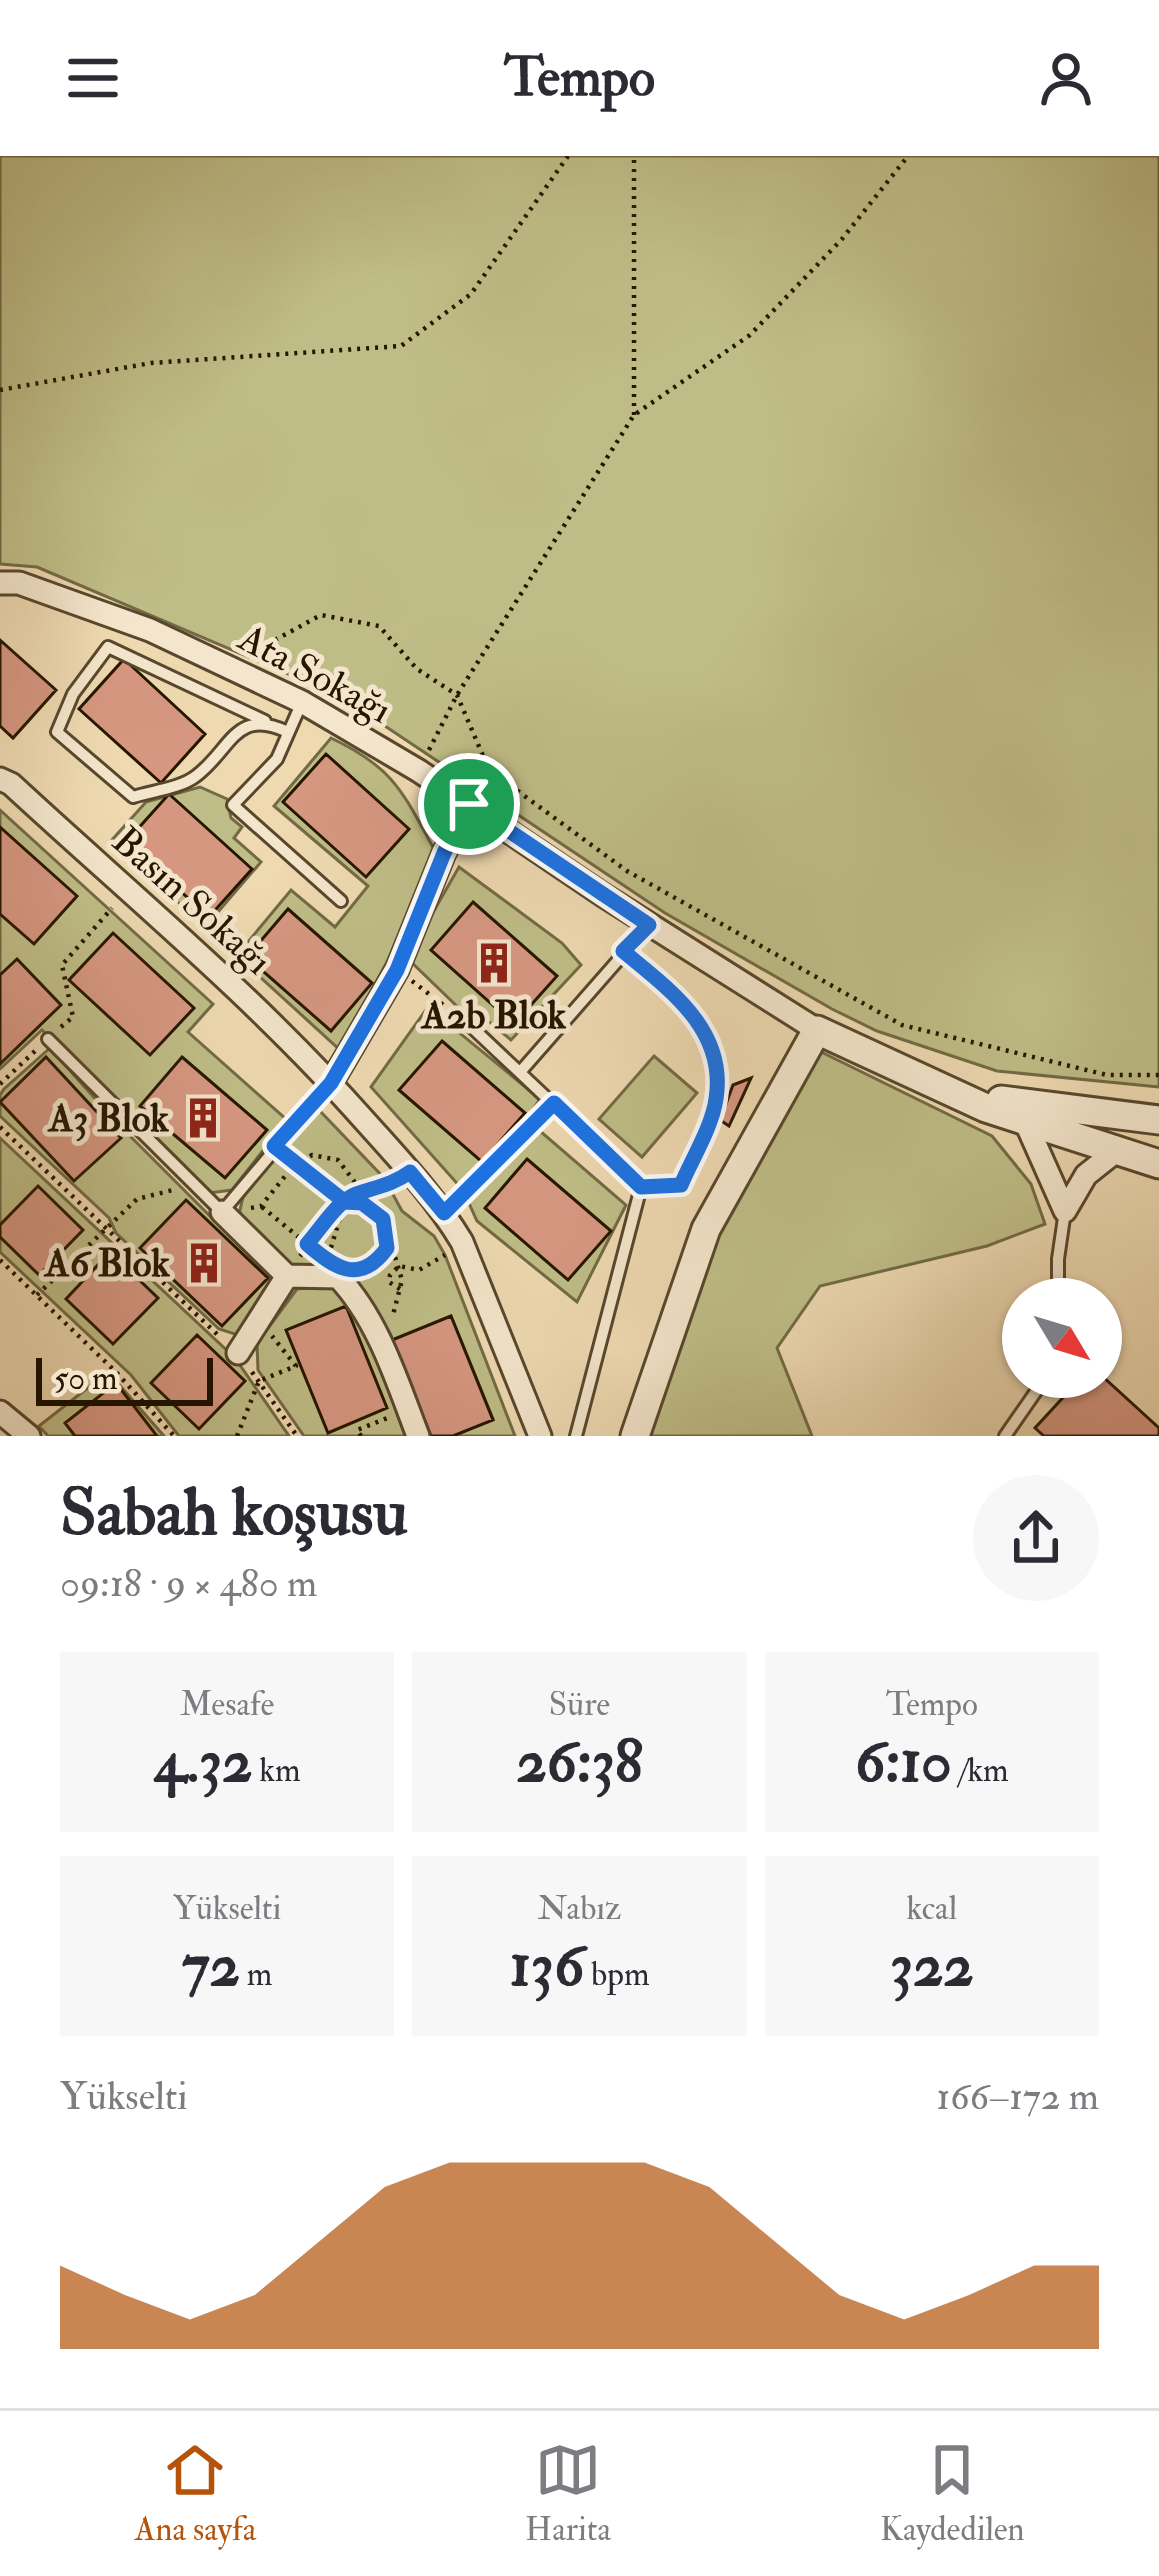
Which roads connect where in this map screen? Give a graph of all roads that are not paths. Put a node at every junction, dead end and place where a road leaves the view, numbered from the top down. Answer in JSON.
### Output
{"nodes":[{"id":1,"x":0,"y":583,"type":"edge"},
{"id":2,"x":302,"y":702,"type":"junction"},
{"id":3,"x":265,"y":721,"type":"junction"},
{"id":4,"x":288,"y":732,"type":"junction"},
{"id":5,"x":0,"y":779,"type":"edge"},
{"id":6,"x":469,"y":804,"type":"junction"},
{"id":7,"x":341,"y":901,"type":"dead end"},
{"id":8,"x":649,"y":925,"type":"junction"},
{"id":9,"x":623,"y":951,"type":"junction"},
{"id":10,"x":460,"y":1017,"type":"road end"},
{"id":11,"x":817,"y":1030,"type":"junction"},
{"id":12,"x":47,"y":1039,"type":"road end"},
{"id":13,"x":520,"y":1071,"type":"junction"},
{"id":14,"x":331,"y":1083,"type":"junction"},
{"id":15,"x":967,"y":1096,"type":"junction"},
{"id":16,"x":1159,"y":1120,"type":"edge"},
{"id":17,"x":1025,"y":1121,"type":"junction"},
{"id":18,"x":1115,"y":1152,"type":"junction"},
{"id":19,"x":1159,"y":1164,"type":"edge"},
{"id":20,"x":641,"y":1187,"type":"junction"},
{"id":21,"x":222,"y":1211,"type":"junction"},
{"id":22,"x":1065,"y":1211,"type":"junction"},
{"id":23,"x":287,"y":1276,"type":"junction"},
{"id":24,"x":1058,"y":1278,"type":"edge"},
{"id":25,"x":238,"y":1353,"type":"road end"},
{"id":26,"x":1033,"y":1398,"type":"edge"},
{"id":27,"x":0,"y":1412,"type":"edge"},
{"id":28,"x":1009,"y":1435,"type":"edge"},
{"id":29,"x":28,"y":1436,"type":"edge"},
{"id":30,"x":418,"y":1436,"type":"edge"},
{"id":31,"x":540,"y":1436,"type":"edge"},
{"id":32,"x":575,"y":1436,"type":"edge"},
{"id":33,"x":635,"y":1436,"type":"edge"}],
"edges":[{"from":1,"to":2,"type":"street","name":"Ata Sokağı"},
{"from":2,"to":4,"type":"lane"},
{"from":2,"to":6,"type":"street","name":"Ata Sokağı"},
{"from":3,"to":3,"type":"lane"},
{"from":3,"to":4,"type":"lane"},
{"from":4,"to":7,"type":"lane"},
{"from":5,"to":14,"type":"street","name":"Basın Sokağı"},
{"from":6,"to":8,"type":"street","name":"Ata Sokağı"},
{"from":6,"to":14,"type":"street"},
{"from":8,"to":9,"type":"lane"},
{"from":8,"to":11,"type":"street","name":"Ata Sokağı"},
{"from":9,"to":13,"type":"lane"},
{"from":9,"to":20,"type":"lane"},
{"from":10,"to":13,"type":"lane"},
{"from":11,"to":15,"type":"street"},
{"from":11,"to":33,"type":"street"},
{"from":12,"to":21,"type":"lane"},
{"from":13,"to":20,"type":"lane"},
{"from":14,"to":21,"type":"lane"},
{"from":14,"to":31,"type":"street","name":"Basın Sokağı"},
{"from":15,"to":16,"type":"street"},
{"from":15,"to":17,"type":"street"},
{"from":17,"to":18,"type":"street"},
{"from":17,"to":22,"type":"street"},
{"from":18,"to":19,"type":"street"},
{"from":18,"to":22,"type":"street"},
{"from":20,"to":32,"type":"lane"},
{"from":21,"to":23,"type":"street"},
{"from":22,"to":24,"type":"lane"},
{"from":23,"to":25,"type":"street"},
{"from":23,"to":30,"type":"street"},
{"from":26,"to":28,"type":"lane"},
{"from":27,"to":29,"type":"street"}]}
